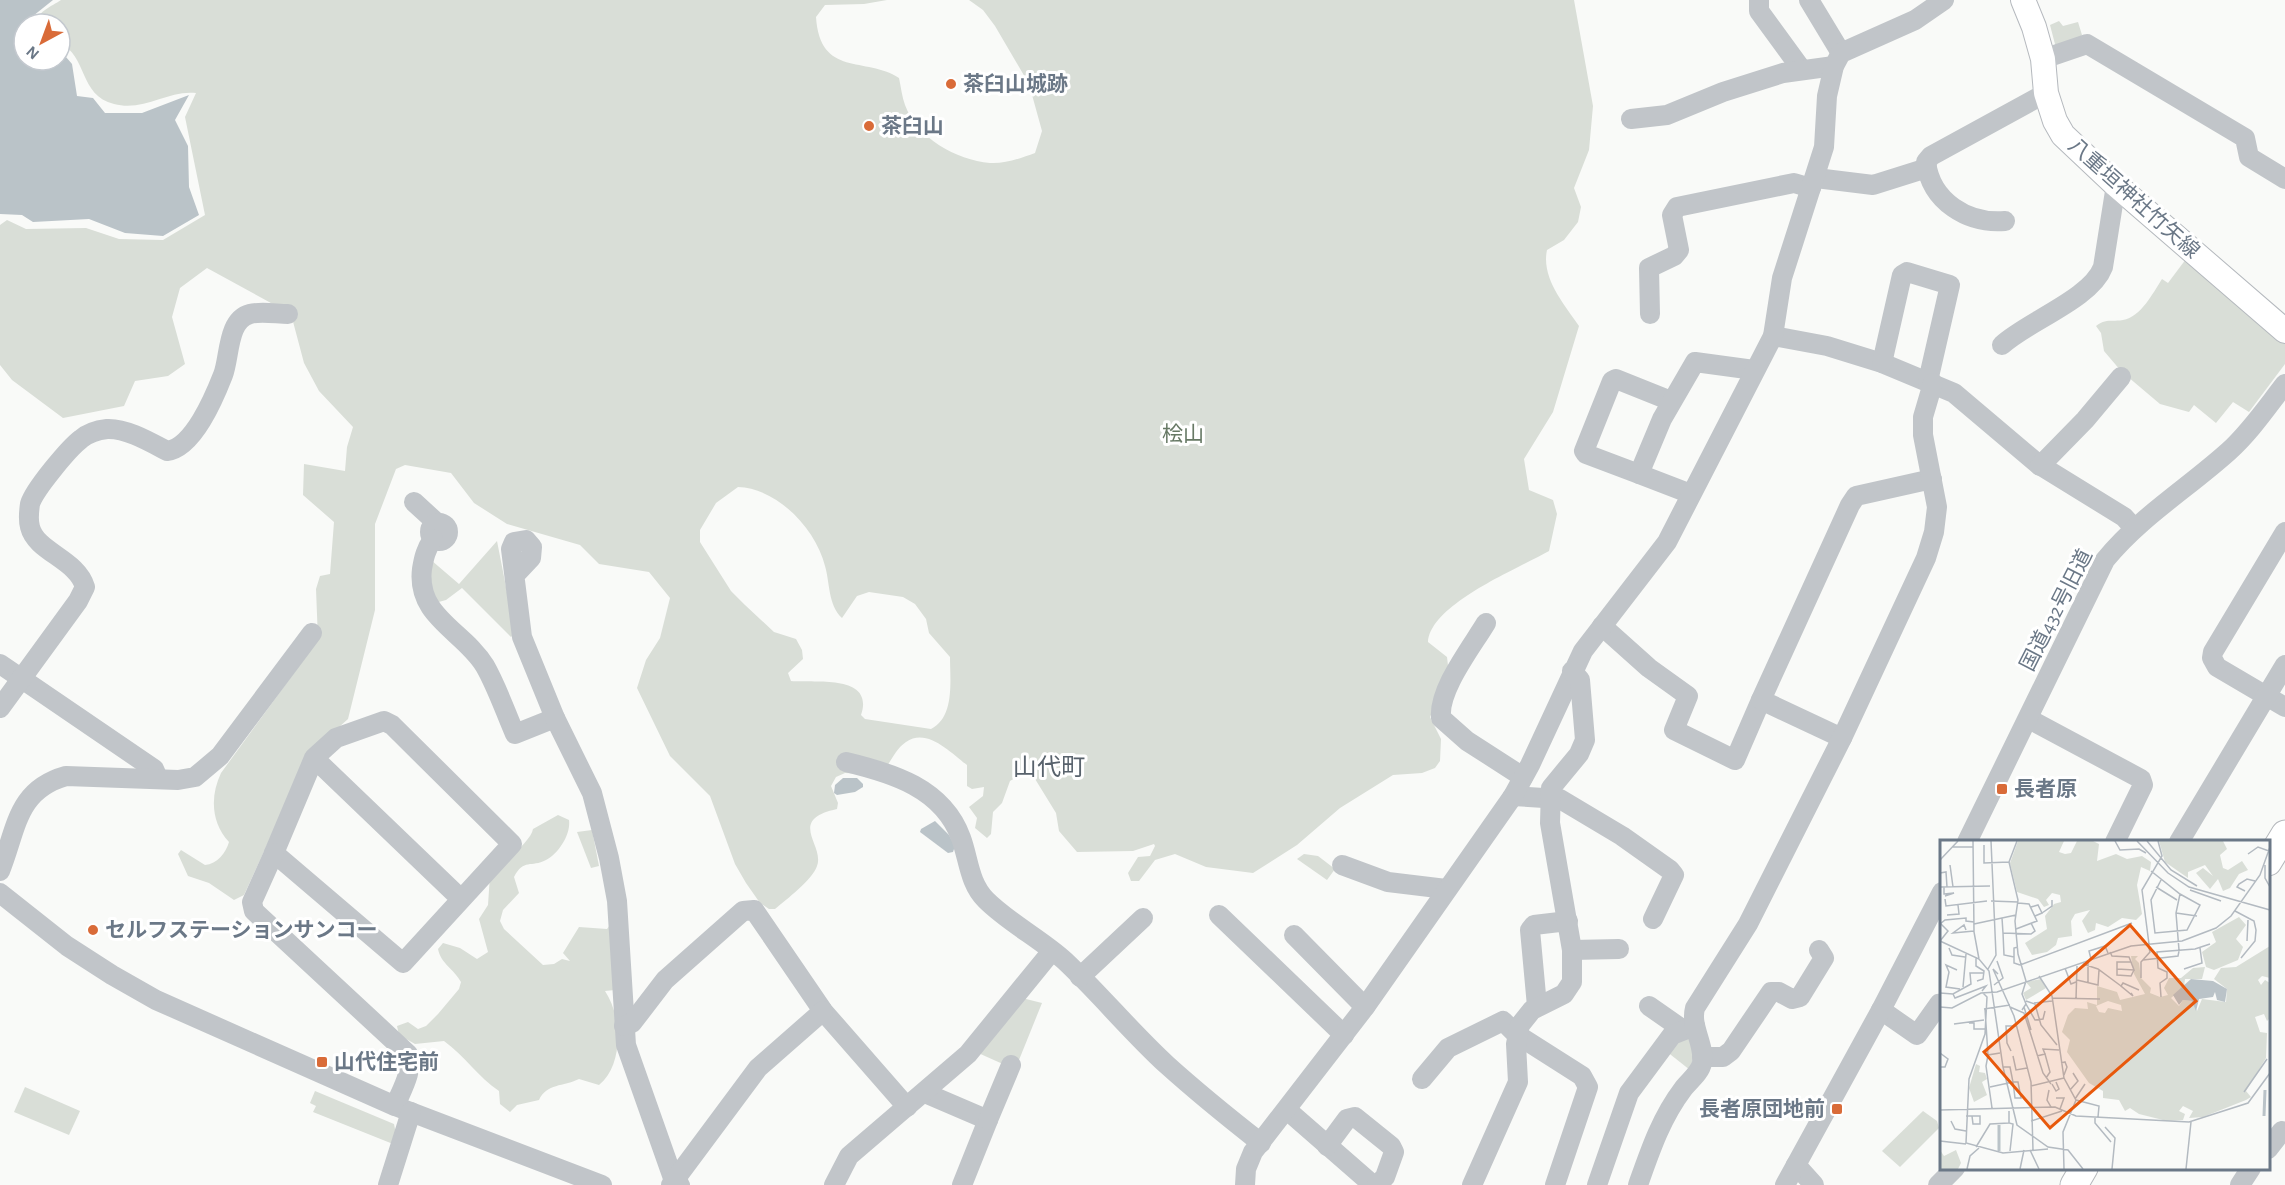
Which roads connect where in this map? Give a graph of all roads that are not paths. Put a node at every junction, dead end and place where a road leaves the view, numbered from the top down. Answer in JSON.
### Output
{"nodes":[{"id":1,"x":1759,"y":0,"type":"edge"},
{"id":2,"x":1809,"y":0,"type":"edge"},
{"id":3,"x":1944,"y":0,"type":"edge"},
{"id":4,"x":2022,"y":0,"type":"edge"},
{"id":5,"x":1838,"y":59,"type":"junction"},
{"id":6,"x":2043,"y":59,"type":"junction"},
{"id":7,"x":1802,"y":70,"type":"junction"},
{"id":8,"x":2046,"y":93,"type":"junction"},
{"id":9,"x":1631,"y":119,"type":"dead end"},
{"id":10,"x":1927,"y":168,"type":"junction"},
{"id":11,"x":2285,"y":179,"type":"edge"},
{"id":12,"x":1813,"y":183,"type":"junction"},
{"id":13,"x":2116,"y":184,"type":"junction"},
{"id":14,"x":2005,"y":221,"type":"dead end"},
{"id":15,"x":288,"y":314,"type":"dead end"},
{"id":16,"x":1650,"y":314,"type":"dead end"},
{"id":17,"x":2285,"y":331,"type":"edge"},
{"id":18,"x":1773,"y":336,"type":"junction"},
{"id":19,"x":2002,"y":345,"type":"dead end"},
{"id":20,"x":1882,"y":363,"type":"junction"},
{"id":21,"x":1754,"y":370,"type":"junction"},
{"id":22,"x":2121,"y":377,"type":"dead end"},
{"id":23,"x":1930,"y":382,"type":"junction"},
{"id":24,"x":2285,"y":384,"type":"edge"},
{"id":25,"x":1671,"y":401,"type":"junction"},
{"id":26,"x":2040,"y":466,"type":"junction"},
{"id":27,"x":1639,"y":474,"type":"junction"},
{"id":28,"x":1932,"y":478,"type":"junction"},
{"id":29,"x":1691,"y":494,"type":"junction"},
{"id":30,"x":414,"y":502,"type":"dead end"},
{"id":31,"x":2134,"y":528,"type":"junction"},
{"id":32,"x":2285,"y":532,"type":"edge"},
{"id":33,"x":515,"y":575,"type":"dead end"},
{"id":34,"x":1486,"y":623,"type":"dead end"},
{"id":35,"x":1602,"y":626,"type":"junction"},
{"id":36,"x":312,"y":633,"type":"dead end"},
{"id":37,"x":0,"y":664,"type":"edge"},
{"id":38,"x":2285,"y":665,"type":"edge"},
{"id":39,"x":1572,"y":671,"type":"junction"},
{"id":40,"x":22,"y":679,"type":"junction"},
{"id":41,"x":2266,"y":696,"type":"junction"},
{"id":42,"x":1761,"y":700,"type":"junction"},
{"id":43,"x":2285,"y":707,"type":"edge"},
{"id":44,"x":0,"y":708,"type":"edge"},
{"id":45,"x":555,"y":718,"type":"junction"},
{"id":46,"x":2029,"y":719,"type":"junction"},
{"id":47,"x":1842,"y":738,"type":"junction"},
{"id":48,"x":314,"y":758,"type":"junction"},
{"id":49,"x":846,"y":762,"type":"dead end"},
{"id":50,"x":1523,"y":777,"type":"junction"},
{"id":51,"x":158,"y":778,"type":"junction"},
{"id":52,"x":1512,"y":796,"type":"junction"},
{"id":53,"x":1551,"y":797,"type":"junction"},
{"id":54,"x":2285,"y":834,"type":"edge"},
{"id":55,"x":1968,"y":840,"type":"edge"},
{"id":56,"x":2116,"y":840,"type":"edge"},
{"id":57,"x":2181,"y":840,"type":"edge"},
{"id":58,"x":274,"y":853,"type":"junction"},
{"id":59,"x":2270,"y":859,"type":"edge"},
{"id":60,"x":1342,"y":866,"type":"dead end"},
{"id":61,"x":0,"y":871,"type":"edge"},
{"id":62,"x":1446,"y":890,"type":"junction"},
{"id":63,"x":0,"y":893,"type":"edge"},
{"id":64,"x":1940,"y":894,"type":"edge"},
{"id":65,"x":461,"y":899,"type":"junction"},
{"id":66,"x":1219,"y":915,"type":"dead end"},
{"id":67,"x":1143,"y":918,"type":"dead end"},
{"id":68,"x":1653,"y":919,"type":"dead end"},
{"id":69,"x":1568,"y":921,"type":"junction"},
{"id":70,"x":1294,"y":935,"type":"dead end"},
{"id":71,"x":1619,"y":949,"type":"dead end"},
{"id":72,"x":1572,"y":950,"type":"junction"},
{"id":73,"x":1819,"y":950,"type":"dead end"},
{"id":74,"x":1052,"y":951,"type":"junction"},
{"id":75,"x":1080,"y":977,"type":"junction"},
{"id":76,"x":1940,"y":1004,"type":"edge"},
{"id":77,"x":1538,"y":1006,"type":"junction"},
{"id":78,"x":1649,"y":1006,"type":"dead end"},
{"id":79,"x":1365,"y":1007,"type":"junction"},
{"id":80,"x":1881,"y":1010,"type":"junction"},
{"id":81,"x":822,"y":1011,"type":"junction"},
{"id":82,"x":624,"y":1026,"type":"junction"},
{"id":83,"x":1689,"y":1027,"type":"junction"},
{"id":84,"x":1516,"y":1034,"type":"junction"},
{"id":85,"x":1344,"y":1035,"type":"junction"},
{"id":86,"x":1702,"y":1057,"type":"junction"},
{"id":87,"x":1011,"y":1065,"type":"dead end"},
{"id":88,"x":1422,"y":1079,"type":"dead end"},
{"id":89,"x":925,"y":1093,"type":"junction"},
{"id":90,"x":907,"y":1107,"type":"junction"},
{"id":91,"x":403,"y":1109,"type":"junction"},
{"id":92,"x":1287,"y":1110,"type":"junction"},
{"id":93,"x":988,"y":1120,"type":"junction"},
{"id":94,"x":2279,"y":1127,"type":"edge"},
{"id":95,"x":1261,"y":1143,"type":"junction"},
{"id":96,"x":2270,"y":1145,"type":"edge"},
{"id":97,"x":1327,"y":1146,"type":"junction"},
{"id":98,"x":1796,"y":1165,"type":"junction"},
{"id":99,"x":1953,"y":1170,"type":"edge"},
{"id":100,"x":2083,"y":1170,"type":"edge"},
{"id":101,"x":2250,"y":1170,"type":"edge"},
{"id":102,"x":675,"y":1184,"type":"edge"},
{"id":103,"x":388,"y":1185,"type":"edge"},
{"id":104,"x":602,"y":1185,"type":"edge"},
{"id":105,"x":834,"y":1185,"type":"edge"},
{"id":106,"x":962,"y":1185,"type":"edge"},
{"id":107,"x":1245,"y":1185,"type":"edge"},
{"id":108,"x":1375,"y":1185,"type":"edge"},
{"id":109,"x":1472,"y":1185,"type":"edge"},
{"id":110,"x":1555,"y":1185,"type":"edge"},
{"id":111,"x":1596,"y":1185,"type":"edge"},
{"id":112,"x":1638,"y":1185,"type":"edge"},
{"id":113,"x":1785,"y":1185,"type":"edge"},
{"id":114,"x":1814,"y":1185,"type":"edge"},
{"id":115,"x":1938,"y":1185,"type":"edge"},
{"id":116,"x":2074,"y":1185,"type":"edge"},
{"id":117,"x":2240,"y":1185,"type":"edge"}],
"edges":[{"from":1,"to":7,"type":"street"},
{"from":2,"to":5,"type":"street"},
{"from":3,"to":5,"type":"street"},
{"from":4,"to":6,"type":"main road","name":"八重垣神社竹矢線"},
{"from":5,"to":7,"type":"street"},
{"from":5,"to":12,"type":"street"},
{"from":6,"to":8,"type":"main road","name":"八重垣神社竹矢線"},
{"from":6,"to":11,"type":"street"},
{"from":7,"to":9,"type":"street"},
{"from":8,"to":10,"type":"street"},
{"from":8,"to":13,"type":"main road","name":"八重垣神社竹矢線"},
{"from":10,"to":12,"type":"street"},
{"from":10,"to":14,"type":"street"},
{"from":12,"to":16,"type":"street"},
{"from":12,"to":18,"type":"street"},
{"from":13,"to":17,"type":"main road","name":"八重垣神社竹矢線"},
{"from":13,"to":19,"type":"street"},
{"from":15,"to":40,"type":"street"},
{"from":18,"to":20,"type":"street"},
{"from":18,"to":21,"type":"street"},
{"from":20,"to":23,"type":"street"},
{"from":20,"to":23,"type":"street"},
{"from":21,"to":25,"type":"street"},
{"from":21,"to":29,"type":"street"},
{"from":22,"to":26,"type":"street"},
{"from":23,"to":26,"type":"street"},
{"from":23,"to":28,"type":"street"},
{"from":24,"to":31,"type":"street","name":"国道432号旧道"},
{"from":25,"to":27,"type":"street"},
{"from":25,"to":27,"type":"street"},
{"from":26,"to":31,"type":"street"},
{"from":27,"to":29,"type":"street"},
{"from":28,"to":42,"type":"street"},
{"from":28,"to":47,"type":"street"},
{"from":29,"to":35,"type":"street"},
{"from":30,"to":45,"type":"street"},
{"from":31,"to":46,"type":"street","name":"国道432号旧道"},
{"from":32,"to":41,"type":"street"},
{"from":33,"to":45,"type":"street"},
{"from":34,"to":50,"type":"street"},
{"from":35,"to":39,"type":"street"},
{"from":35,"to":42,"type":"street"},
{"from":36,"to":51,"type":"street"},
{"from":37,"to":40,"type":"street"},
{"from":38,"to":41,"type":"street"},
{"from":39,"to":50,"type":"street"},
{"from":39,"to":53,"type":"street"},
{"from":40,"to":44,"type":"street"},
{"from":40,"to":51,"type":"street"},
{"from":41,"to":43,"type":"street"},
{"from":41,"to":57,"type":"street"},
{"from":42,"to":47,"type":"street"},
{"from":45,"to":82,"type":"street"},
{"from":46,"to":55,"type":"street","name":"国道432号旧道"},
{"from":46,"to":56,"type":"street"},
{"from":47,"to":83,"type":"street"},
{"from":48,"to":58,"type":"street"},
{"from":48,"to":65,"type":"street"},
{"from":48,"to":65,"type":"street"},
{"from":49,"to":74,"type":"street"},
{"from":50,"to":52,"type":"street"},
{"from":51,"to":61,"type":"street"},
{"from":52,"to":53,"type":"street"},
{"from":52,"to":62,"type":"street"},
{"from":53,"to":68,"type":"street"},
{"from":53,"to":69,"type":"street"},
{"from":54,"to":59,"type":"highway"},
{"from":58,"to":65,"type":"street"},
{"from":58,"to":91,"type":"street"},
{"from":60,"to":62,"type":"street"},
{"from":62,"to":79,"type":"street"},
{"from":63,"to":91,"type":"street"},
{"from":64,"to":80,"type":"street"},
{"from":66,"to":85,"type":"street"},
{"from":67,"to":75,"type":"street"},
{"from":69,"to":72,"type":"street"},
{"from":69,"to":77,"type":"street"},
{"from":70,"to":79,"type":"street"},
{"from":71,"to":72,"type":"street"},
{"from":72,"to":77,"type":"street"},
{"from":73,"to":86,"type":"street"},
{"from":74,"to":75,"type":"street"},
{"from":74,"to":89,"type":"street"},
{"from":75,"to":95,"type":"street"},
{"from":76,"to":80,"type":"street"},
{"from":77,"to":84,"type":"street"},
{"from":78,"to":83,"type":"street"},
{"from":79,"to":85,"type":"street"},
{"from":80,"to":98,"type":"street"},
{"from":81,"to":82,"type":"street"},
{"from":81,"to":90,"type":"street"},
{"from":81,"to":102,"type":"street"},
{"from":82,"to":102,"type":"street"},
{"from":83,"to":86,"type":"street"},
{"from":83,"to":111,"type":"street"},
{"from":84,"to":88,"type":"street"},
{"from":84,"to":109,"type":"street"},
{"from":84,"to":110,"type":"street"},
{"from":85,"to":92,"type":"street"},
{"from":86,"to":112,"type":"street"},
{"from":87,"to":93,"type":"street"},
{"from":89,"to":90,"type":"street"},
{"from":89,"to":93,"type":"street"},
{"from":90,"to":105,"type":"street"},
{"from":91,"to":103,"type":"street"},
{"from":91,"to":104,"type":"street"},
{"from":92,"to":95,"type":"street"},
{"from":92,"to":97,"type":"street"},
{"from":93,"to":106,"type":"street"},
{"from":94,"to":96,"type":"street"},
{"from":95,"to":107,"type":"street"},
{"from":97,"to":108,"type":"street"},
{"from":97,"to":108,"type":"street"},
{"from":98,"to":113,"type":"street"},
{"from":98,"to":114,"type":"street"},
{"from":99,"to":115,"type":"street"},
{"from":100,"to":116,"type":"highway"},
{"from":101,"to":117,"type":"street"}]}
